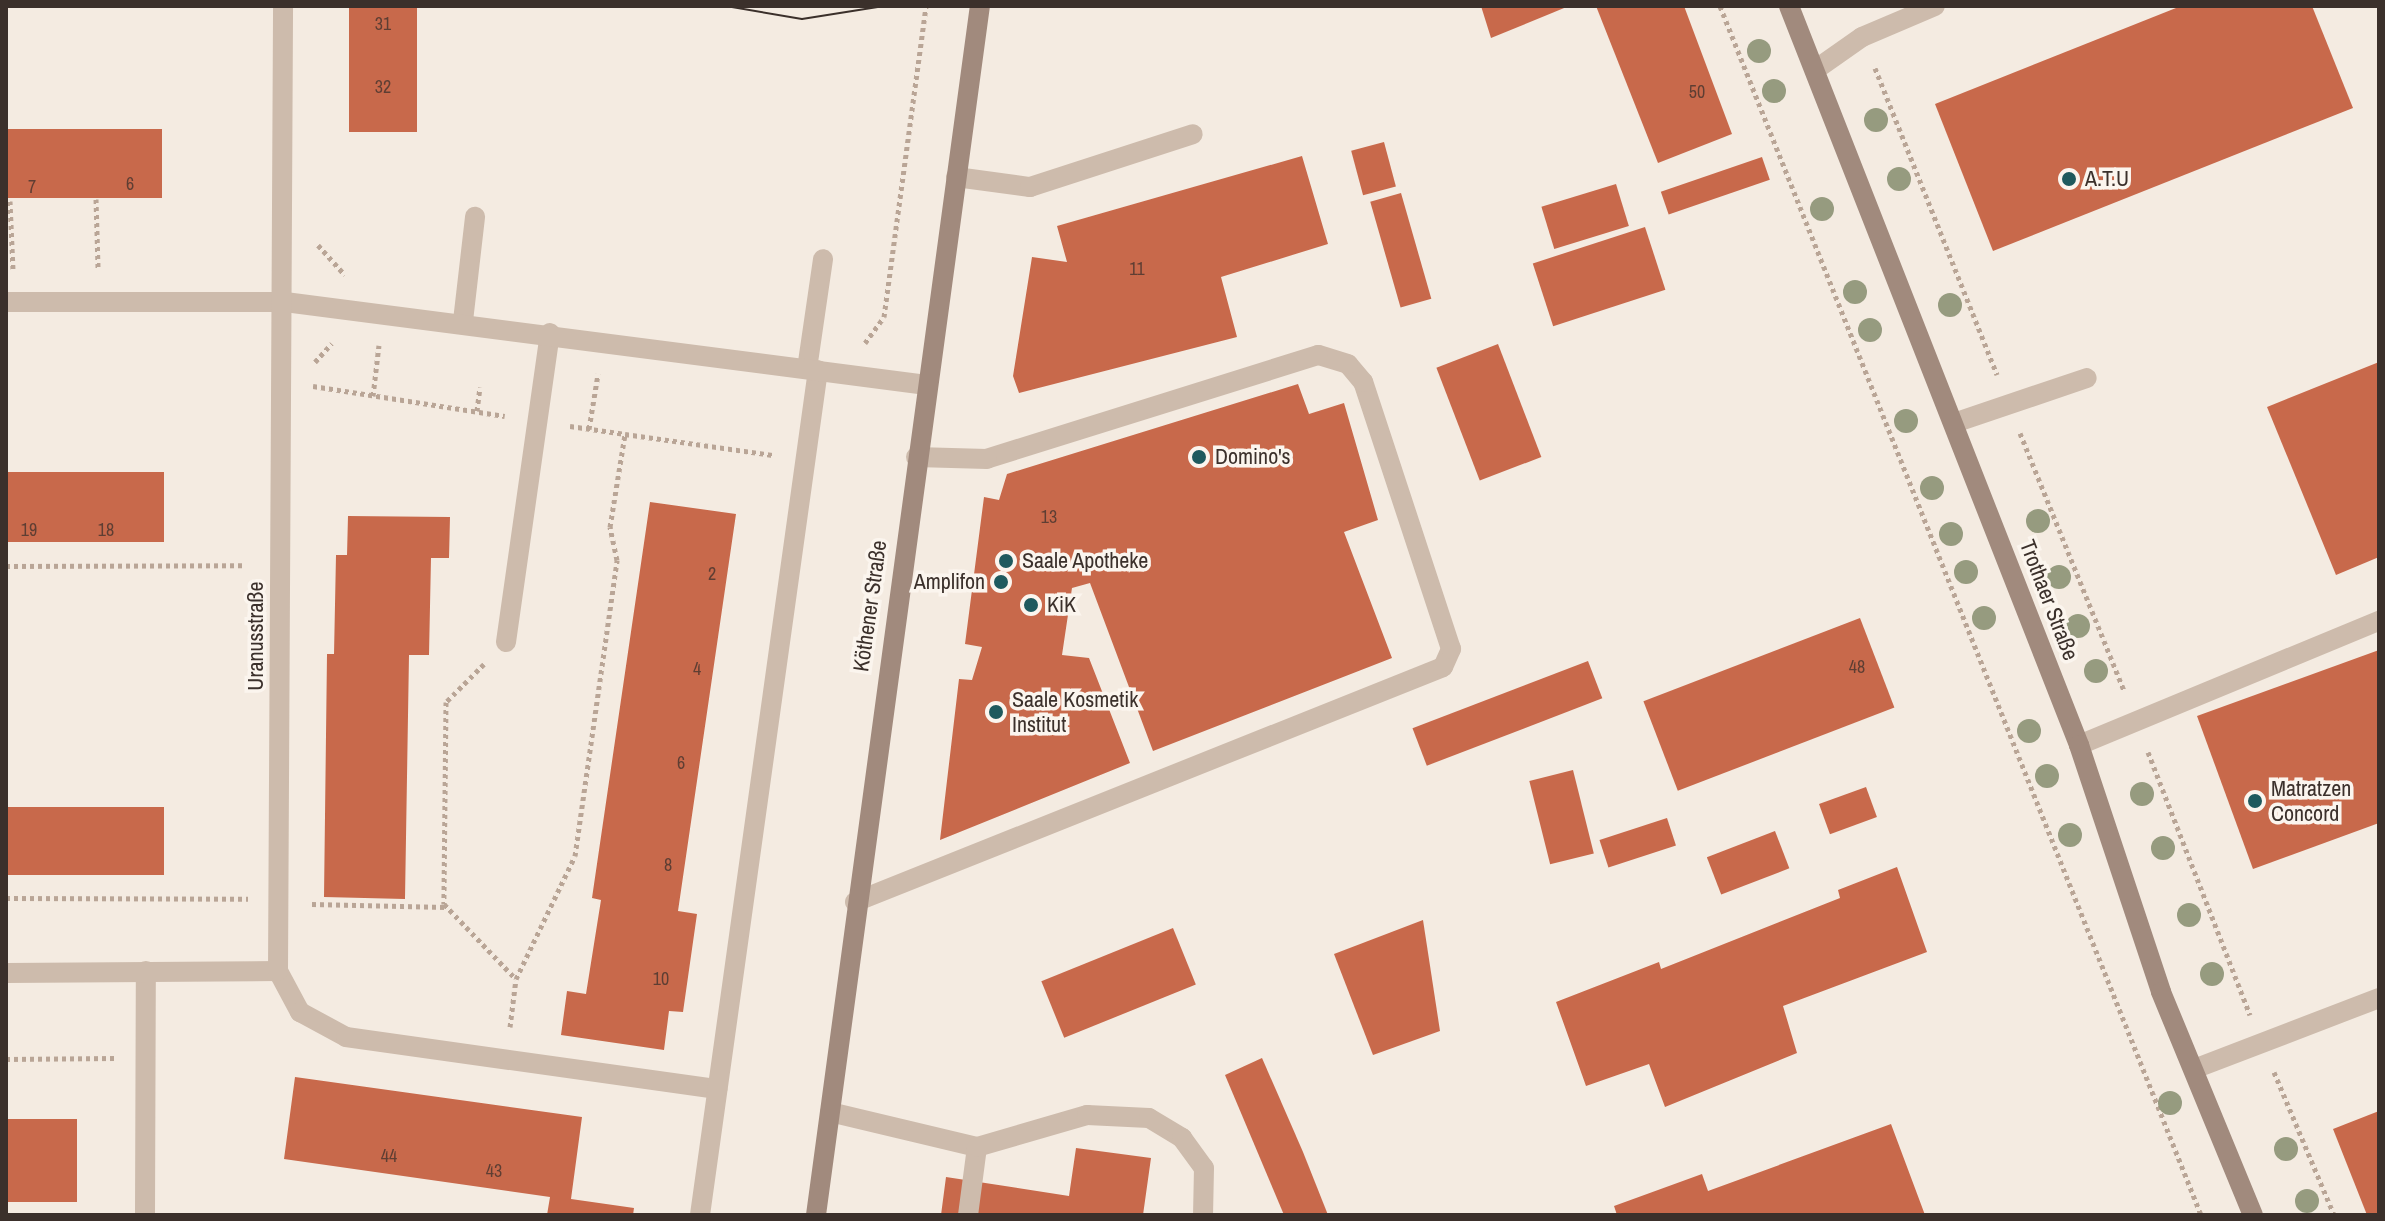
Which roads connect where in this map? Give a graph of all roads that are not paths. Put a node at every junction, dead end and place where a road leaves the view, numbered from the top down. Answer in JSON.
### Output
{"nodes":[{"id":1,"x":283,"y":6,"type":"edge"},
{"id":2,"x":980,"y":6,"type":"edge"},
{"id":3,"x":1789,"y":6,"type":"edge"},
{"id":4,"x":1935,"y":6,"type":"edge"},
{"id":5,"x":1815,"y":70,"type":"junction"},
{"id":6,"x":1193,"y":134,"type":"dead end"},
{"id":7,"x":956,"y":177,"type":"junction"},
{"id":8,"x":475,"y":217,"type":"dead end"},
{"id":9,"x":823,"y":259,"type":"dead end"},
{"id":10,"x":10,"y":302,"type":"edge"},
{"id":11,"x":285,"y":302,"type":"junction"},
{"id":12,"x":463,"y":321,"type":"junction"},
{"id":13,"x":550,"y":333,"type":"junction"},
{"id":14,"x":813,"y":369,"type":"junction"},
{"id":15,"x":2087,"y":378,"type":"dead end"},
{"id":16,"x":927,"y":385,"type":"junction"},
{"id":17,"x":1954,"y":423,"type":"junction"},
{"id":18,"x":916,"y":457,"type":"junction"},
{"id":19,"x":2379,"y":621,"type":"edge"},
{"id":20,"x":506,"y":642,"type":"road end"},
{"id":21,"x":2079,"y":745,"type":"junction"},
{"id":22,"x":855,"y":902,"type":"junction"},
{"id":23,"x":146,"y":971,"type":"junction"},
{"id":24,"x":278,"y":971,"type":"junction"},
{"id":25,"x":6,"y":973,"type":"edge"},
{"id":26,"x":2379,"y":998,"type":"edge"},
{"id":27,"x":2194,"y":1069,"type":"junction"},
{"id":28,"x":717,"y":1089,"type":"junction"},
{"id":29,"x":830,"y":1112,"type":"junction"},
{"id":30,"x":977,"y":1147,"type":"junction"},
{"id":31,"x":145,"y":1215,"type":"edge"},
{"id":32,"x":700,"y":1215,"type":"edge"},
{"id":33,"x":816,"y":1215,"type":"edge"},
{"id":34,"x":968,"y":1215,"type":"edge"},
{"id":35,"x":1203,"y":1215,"type":"edge"},
{"id":36,"x":2253,"y":1215,"type":"edge"}],
"edges":[{"from":1,"to":11,"type":"street","name":"Uranusstraße"},
{"from":2,"to":7,"type":"main road","name":"Köthener Straße"},
{"from":3,"to":5,"type":"main road","name":"Trothaer Straße"},
{"from":4,"to":5,"type":"street"},
{"from":5,"to":17,"type":"main road","name":"Trothaer Straße"},
{"from":6,"to":7,"type":"street"},
{"from":7,"to":16,"type":"main road","name":"Köthener Straße"},
{"from":8,"to":12,"type":"street"},
{"from":9,"to":14,"type":"street"},
{"from":10,"to":11,"type":"street"},
{"from":11,"to":12,"type":"street"},
{"from":11,"to":24,"type":"street","name":"Uranusstraße"},
{"from":12,"to":13,"type":"street"},
{"from":13,"to":14,"type":"street"},
{"from":13,"to":20,"type":"street"},
{"from":14,"to":16,"type":"street"},
{"from":14,"to":28,"type":"street"},
{"from":15,"to":17,"type":"street"},
{"from":16,"to":18,"type":"main road","name":"Köthener Straße"},
{"from":17,"to":21,"type":"main road","name":"Trothaer Straße"},
{"from":18,"to":22,"type":"main road","name":"Köthener Straße"},
{"from":18,"to":22,"type":"street"},
{"from":19,"to":21,"type":"street"},
{"from":21,"to":27,"type":"main road","name":"Trothaer Straße"},
{"from":22,"to":29,"type":"main road","name":"Köthener Straße"},
{"from":23,"to":24,"type":"street"},
{"from":23,"to":25,"type":"street"},
{"from":23,"to":31,"type":"street"},
{"from":24,"to":28,"type":"street"},
{"from":26,"to":27,"type":"street"},
{"from":27,"to":36,"type":"main road","name":"Trothaer Straße"},
{"from":28,"to":32,"type":"street"},
{"from":29,"to":30,"type":"street"},
{"from":29,"to":33,"type":"main road","name":"Köthener Straße"},
{"from":30,"to":34,"type":"street"},
{"from":30,"to":35,"type":"street"}]}
